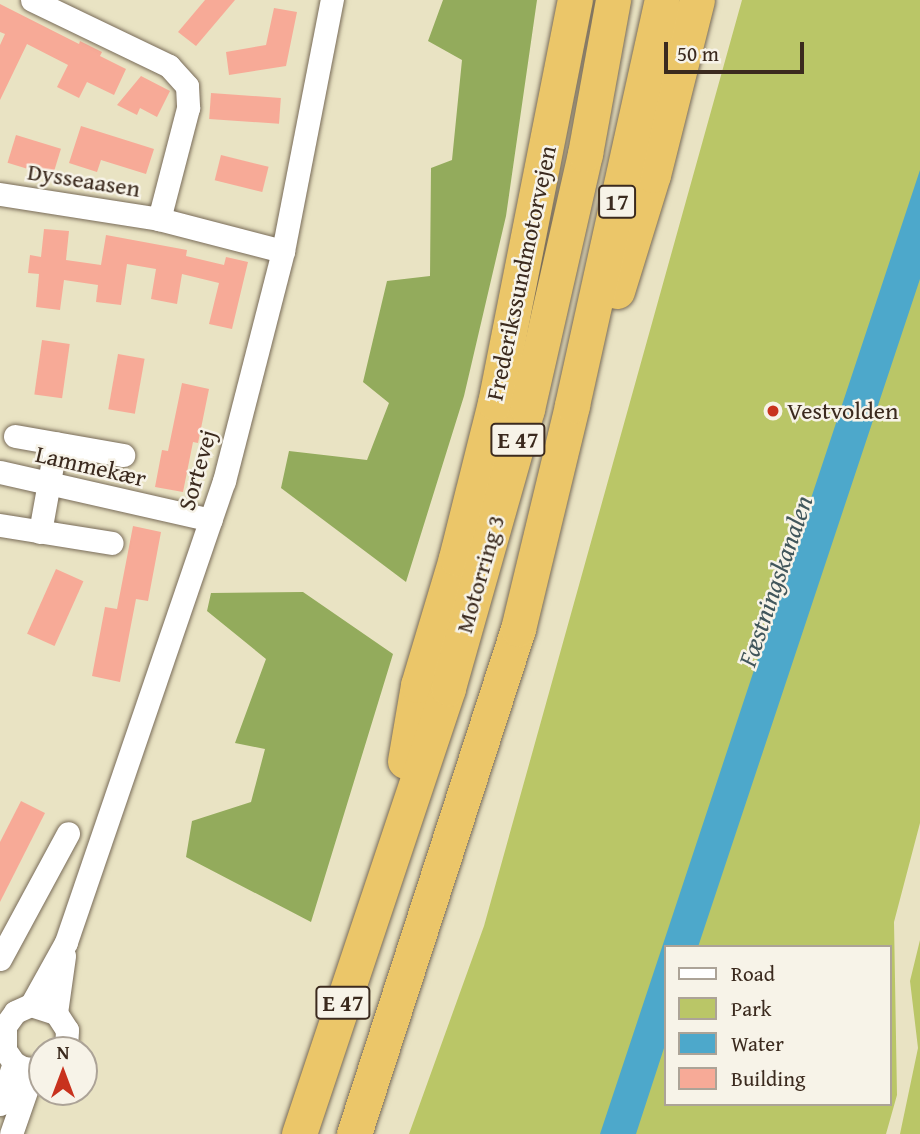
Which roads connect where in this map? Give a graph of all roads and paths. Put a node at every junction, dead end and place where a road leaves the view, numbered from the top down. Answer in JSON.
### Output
{"nodes":[{"id":1,"x":32,"y":0,"type":"edge"},
{"id":2,"x":331,"y":0,"type":"edge"},
{"id":3,"x":575,"y":0,"type":"edge"},
{"id":4,"x":613,"y":0,"type":"edge"},
{"id":5,"x":662,"y":0,"type":"edge"},
{"id":6,"x":697,"y":0,"type":"edge"},
{"id":7,"x":0,"y":194,"type":"edge"},
{"id":8,"x":159,"y":219,"type":"junction"},
{"id":9,"x":283,"y":251,"type":"junction"},
{"id":10,"x":572,"y":405,"type":"junction"},
{"id":11,"x":15,"y":436,"type":"dead end"},
{"id":12,"x":55,"y":443,"type":"junction"},
{"id":13,"x":123,"y":455,"type":"dead end"},
{"id":14,"x":0,"y":472,"type":"edge"},
{"id":15,"x":49,"y":483,"type":"junction"},
{"id":16,"x":211,"y":520,"type":"junction"},
{"id":17,"x":0,"y":525,"type":"edge"},
{"id":18,"x":40,"y":532,"type":"junction"},
{"id":19,"x":111,"y":543,"type":"dead end"},
{"id":20,"x":68,"y":833,"type":"dead end"},
{"id":21,"x":387,"y":872,"type":"junction"},
{"id":22,"x":66,"y":942,"type":"junction"},
{"id":23,"x":0,"y":959,"type":"edge"},
{"id":24,"x":31,"y":1005,"type":"junction"},
{"id":25,"x":57,"y":1013,"type":"junction"},
{"id":26,"x":5,"y":1019,"type":"edge"},
{"id":27,"x":67,"y":1036,"type":"edge"},
{"id":28,"x":1,"y":1042,"type":"edge"},
{"id":29,"x":28,"y":1066,"type":"edge"},
{"id":30,"x":28,"y":1070,"type":"edge"},
{"id":31,"x":28,"y":1075,"type":"edge"},
{"id":32,"x":0,"y":1104,"type":"edge"},
{"id":33,"x":11,"y":1134,"type":"edge"},
{"id":34,"x":299,"y":1134,"type":"edge"},
{"id":35,"x":354,"y":1134,"type":"edge"}],
"edges":[{"from":1,"to":8,"type":"street","name":"Dysseaasen"},
{"from":2,"to":9,"type":"street","name":"Sortevej"},
{"from":3,"to":21,"type":"highway","name":"Frederikssundmotorvejen"},
{"from":4,"to":21,"type":"highway","name":"Motorring 3","number":"E 47"},
{"from":5,"to":10,"type":"highway","number":"17"},
{"from":6,"to":10,"type":"highway","number":"E 47"},
{"from":7,"to":8,"type":"street","name":"Dysseaasen"},
{"from":8,"to":9,"type":"street","name":"Dysseaasen"},
{"from":9,"to":16,"type":"street","name":"Sortevej"},
{"from":10,"to":35,"type":"highway","name":"Motorring 3","number":"E 47"},
{"from":11,"to":12,"type":"street"},
{"from":12,"to":13,"type":"street"},
{"from":12,"to":15,"type":"street"},
{"from":14,"to":15,"type":"street","name":"Lammekær"},
{"from":15,"to":16,"type":"street","name":"Lammekær"},
{"from":15,"to":18,"type":"street"},
{"from":16,"to":22,"type":"street","name":"Sortevej"},
{"from":17,"to":18,"type":"street"},
{"from":18,"to":19,"type":"street"},
{"from":20,"to":23,"type":"street"},
{"from":21,"to":34,"type":"highway","name":"Motorring 3","number":"E 47"},
{"from":22,"to":24,"type":"street","name":"Sortevej"},
{"from":22,"to":25,"type":"street","name":"Sortevej"},
{"from":24,"to":25,"type":"street"},
{"from":24,"to":26,"type":"street"},
{"from":25,"to":27,"type":"street"},
{"from":26,"to":28,"type":"street"},
{"from":28,"to":29,"type":"street"},
{"from":30,"to":32,"type":"street"},
{"from":31,"to":33,"type":"street"}]}
